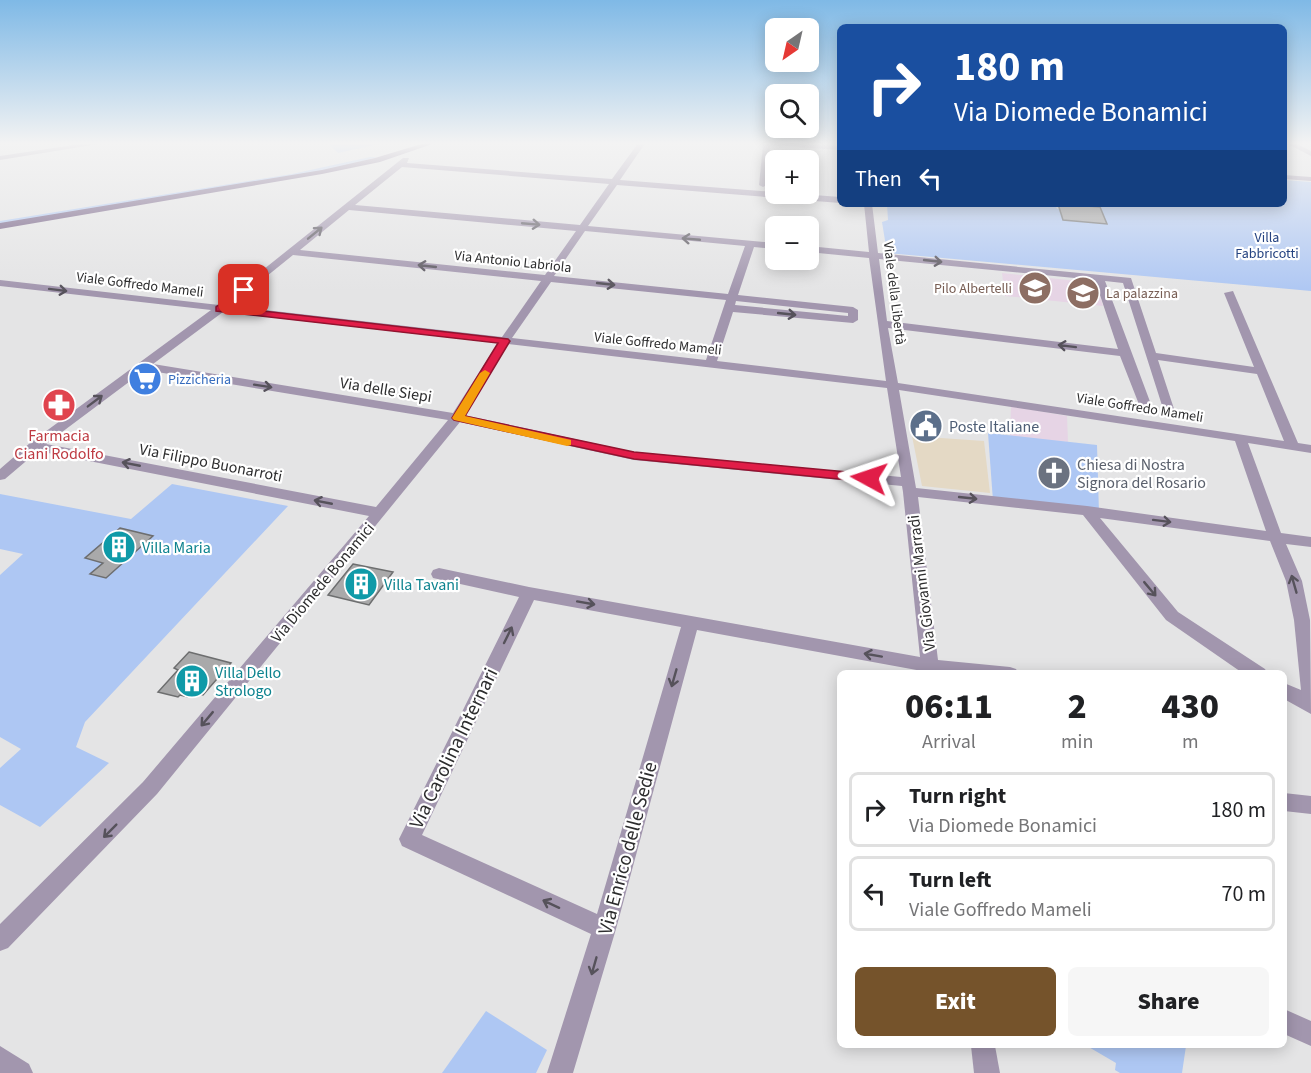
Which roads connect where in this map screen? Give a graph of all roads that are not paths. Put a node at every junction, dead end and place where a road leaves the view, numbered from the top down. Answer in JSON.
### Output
{"nodes":[{"id":1,"x":165,"y":192,"type":"edge"},
{"id":2,"x":206,"y":192,"type":"edge"},
{"id":3,"x":367,"y":192,"type":"edge"},
{"id":4,"x":608,"y":192,"type":"edge"},
{"id":5,"x":788,"y":192,"type":"edge"},
{"id":6,"x":822,"y":192,"type":"edge"},
{"id":7,"x":837,"y":196,"type":"edge"},
{"id":8,"x":837,"y":196,"type":"edge"},
{"id":9,"x":347,"y":207,"type":"junction"},
{"id":10,"x":868,"y":207,"type":"edge"},
{"id":11,"x":0,"y":219,"type":"edge"},
{"id":12,"x":0,"y":226,"type":"edge"},
{"id":13,"x":582,"y":229,"type":"junction"},
{"id":14,"x":750,"y":244,"type":"junction"},
{"id":15,"x":765,"y":245,"type":"edge"},
{"id":16,"x":819,"y":250,"type":"edge"},
{"id":17,"x":291,"y":252,"type":"junction"},
{"id":18,"x":874,"y":255,"type":"junction"},
{"id":19,"x":548,"y":278,"type":"junction"},
{"id":20,"x":1099,"y":278,"type":"junction"},
{"id":21,"x":0,"y":283,"type":"edge"},
{"id":22,"x":1229,"y":293,"type":"dead end"},
{"id":23,"x":730,"y":303,"type":"junction"},
{"id":24,"x":220,"y":309,"type":"junction"},
{"id":25,"x":882,"y":324,"type":"junction"},
{"id":26,"x":505,"y":341,"type":"junction"},
{"id":27,"x":1125,"y":353,"type":"junction"},
{"id":28,"x":1152,"y":356,"type":"junction"},
{"id":29,"x":710,"y":364,"type":"junction"},
{"id":30,"x":143,"y":366,"type":"junction"},
{"id":31,"x":1260,"y":371,"type":"junction"},
{"id":32,"x":894,"y":386,"type":"junction"},
{"id":33,"x":1146,"y":407,"type":"dead end"},
{"id":34,"x":1170,"y":415,"type":"dead end"},
{"id":35,"x":458,"y":418,"type":"junction"},
{"id":36,"x":1240,"y":438,"type":"junction"},
{"id":37,"x":36,"y":446,"type":"junction"},
{"id":38,"x":1293,"y":446,"type":"junction"},
{"id":39,"x":1311,"y":449,"type":"edge"},
{"id":40,"x":0,"y":476,"type":"edge"},
{"id":41,"x":909,"y":487,"type":"junction"},
{"id":42,"x":1086,"y":511,"type":"junction"},
{"id":43,"x":380,"y":513,"type":"junction"},
{"id":44,"x":1275,"y":536,"type":"junction"},
{"id":45,"x":1311,"y":542,"type":"edge"},
{"id":46,"x":439,"y":574,"type":"dead end"},
{"id":47,"x":529,"y":593,"type":"junction"},
{"id":48,"x":691,"y":621,"type":"junction"},
{"id":49,"x":1307,"y":622,"type":"edge"},
{"id":50,"x":931,"y":670,"type":"edge"},
{"id":51,"x":1253,"y":670,"type":"edge"},
{"id":52,"x":1287,"y":692,"type":"edge"},
{"id":53,"x":1287,"y":702,"type":"edge"},
{"id":54,"x":1308,"y":705,"type":"edge"},
{"id":55,"x":1287,"y":802,"type":"edge"},
{"id":56,"x":1311,"y":805,"type":"edge"},
{"id":57,"x":605,"y":929,"type":"junction"},
{"id":58,"x":0,"y":940,"type":"edge"},
{"id":59,"x":1287,"y":1022,"type":"edge"},
{"id":60,"x":1311,"y":1034,"type":"edge"},
{"id":61,"x":982,"y":1048,"type":"edge"},
{"id":62,"x":0,"y":1059,"type":"edge"},
{"id":63,"x":20,"y":1073,"type":"edge"},
{"id":64,"x":560,"y":1073,"type":"edge"},
{"id":65,"x":987,"y":1073,"type":"edge"}],
"edges":[{"from":1,"to":11,"type":"main road"},
{"from":2,"to":12,"type":"main road"},
{"from":3,"to":9,"type":"street"},
{"from":4,"to":13,"type":"street","name":"Via Diomede Bonamici"},
{"from":5,"to":7,"type":"street"},
{"from":6,"to":8,"type":"street"},
{"from":9,"to":13,"type":"street","one_way":true},
{"from":17,"to":9,"type":"street","one_way":true},
{"from":10,"to":18,"type":"street","name":"Viale della Libertà"},
{"from":14,"to":13,"type":"street","one_way":true},
{"from":13,"to":19,"type":"street","name":"Via Diomede Bonamici"},
{"from":14,"to":15,"type":"street"},
{"from":14,"to":23,"type":"street"},
{"from":16,"to":18,"type":"street"},
{"from":19,"to":17,"type":"street","name":"Via Antonio Labriola","one_way":true},
{"from":17,"to":24,"type":"street"},
{"from":18,"to":20,"type":"street","one_way":true},
{"from":18,"to":25,"type":"street","name":"Viale della Libertà"},
{"from":19,"to":23,"type":"street","name":"Via Antonio Labriola","one_way":true},
{"from":19,"to":26,"type":"street","name":"Via Diomede Bonamici"},
{"from":20,"to":27,"type":"street"},
{"from":20,"to":28,"type":"street"},
{"from":21,"to":24,"type":"street","name":"Viale Goffredo Mameli","one_way":true},
{"from":22,"to":31,"type":"street"},
{"from":23,"to":23,"type":"street","one_way":true},
{"from":23,"to":29,"type":"street"},
{"from":24,"to":26,"type":"street","name":"Viale Goffredo Mameli"},
{"from":24,"to":30,"type":"street"},
{"from":27,"to":25,"type":"street","one_way":true},
{"from":25,"to":32,"type":"street","name":"Viale della Libertà"},
{"from":26,"to":29,"type":"street","name":"Viale Goffredo Mameli"},
{"from":26,"to":35,"type":"street","name":"Via Diomede Bonamici"},
{"from":27,"to":33,"type":"street"},
{"from":28,"to":31,"type":"street"},
{"from":28,"to":34,"type":"street"},
{"from":29,"to":32,"type":"street","name":"Viale Goffredo Mameli"},
{"from":30,"to":35,"type":"street","name":"Via delle Siepi","one_way":true},
{"from":37,"to":30,"type":"street","one_way":true},
{"from":31,"to":38,"type":"street"},
{"from":32,"to":36,"type":"street","name":"Viale Goffredo Mameli"},
{"from":32,"to":41,"type":"street","name":"Via Giovanni Marradi"},
{"from":35,"to":41,"type":"street","name":"Via delle Siepi"},
{"from":35,"to":43,"type":"street","name":"Via Diomede Bonamici"},
{"from":36,"to":38,"type":"street","name":"Viale Goffredo Mameli"},
{"from":36,"to":44,"type":"street"},
{"from":37,"to":40,"type":"street"},
{"from":43,"to":37,"type":"street","name":"Via Filippo Buonarroti","one_way":true},
{"from":38,"to":39,"type":"street","name":"Viale Goffredo Mameli"},
{"from":41,"to":42,"type":"street","name":"Via delle Siepi","one_way":true},
{"from":41,"to":50,"type":"street","name":"Via Giovanni Marradi"},
{"from":42,"to":44,"type":"street","name":"Via delle Siepi","one_way":true},
{"from":42,"to":51,"type":"street","one_way":true},
{"from":43,"to":58,"type":"street","name":"Via Diomede Bonamici","one_way":true},
{"from":44,"to":45,"type":"street","name":"Via delle Siepi"},
{"from":49,"to":44,"type":"street","one_way":true},
{"from":46,"to":47,"type":"street"},
{"from":47,"to":48,"type":"street","one_way":true},
{"from":57,"to":47,"type":"street","name":"Via Carolina Internari","one_way":true},
{"from":50,"to":48,"type":"street","one_way":true},
{"from":48,"to":57,"type":"street","name":"Via Enrico delle Sedie","one_way":true},
{"from":49,"to":54,"type":"street"},
{"from":52,"to":54,"type":"street"},
{"from":53,"to":54,"type":"street"},
{"from":55,"to":56,"type":"street"},
{"from":57,"to":64,"type":"street","name":"Via Enrico delle Sedie","one_way":true},
{"from":59,"to":60,"type":"street"},
{"from":61,"to":65,"type":"street"},
{"from":62,"to":63,"type":"street"}]}
